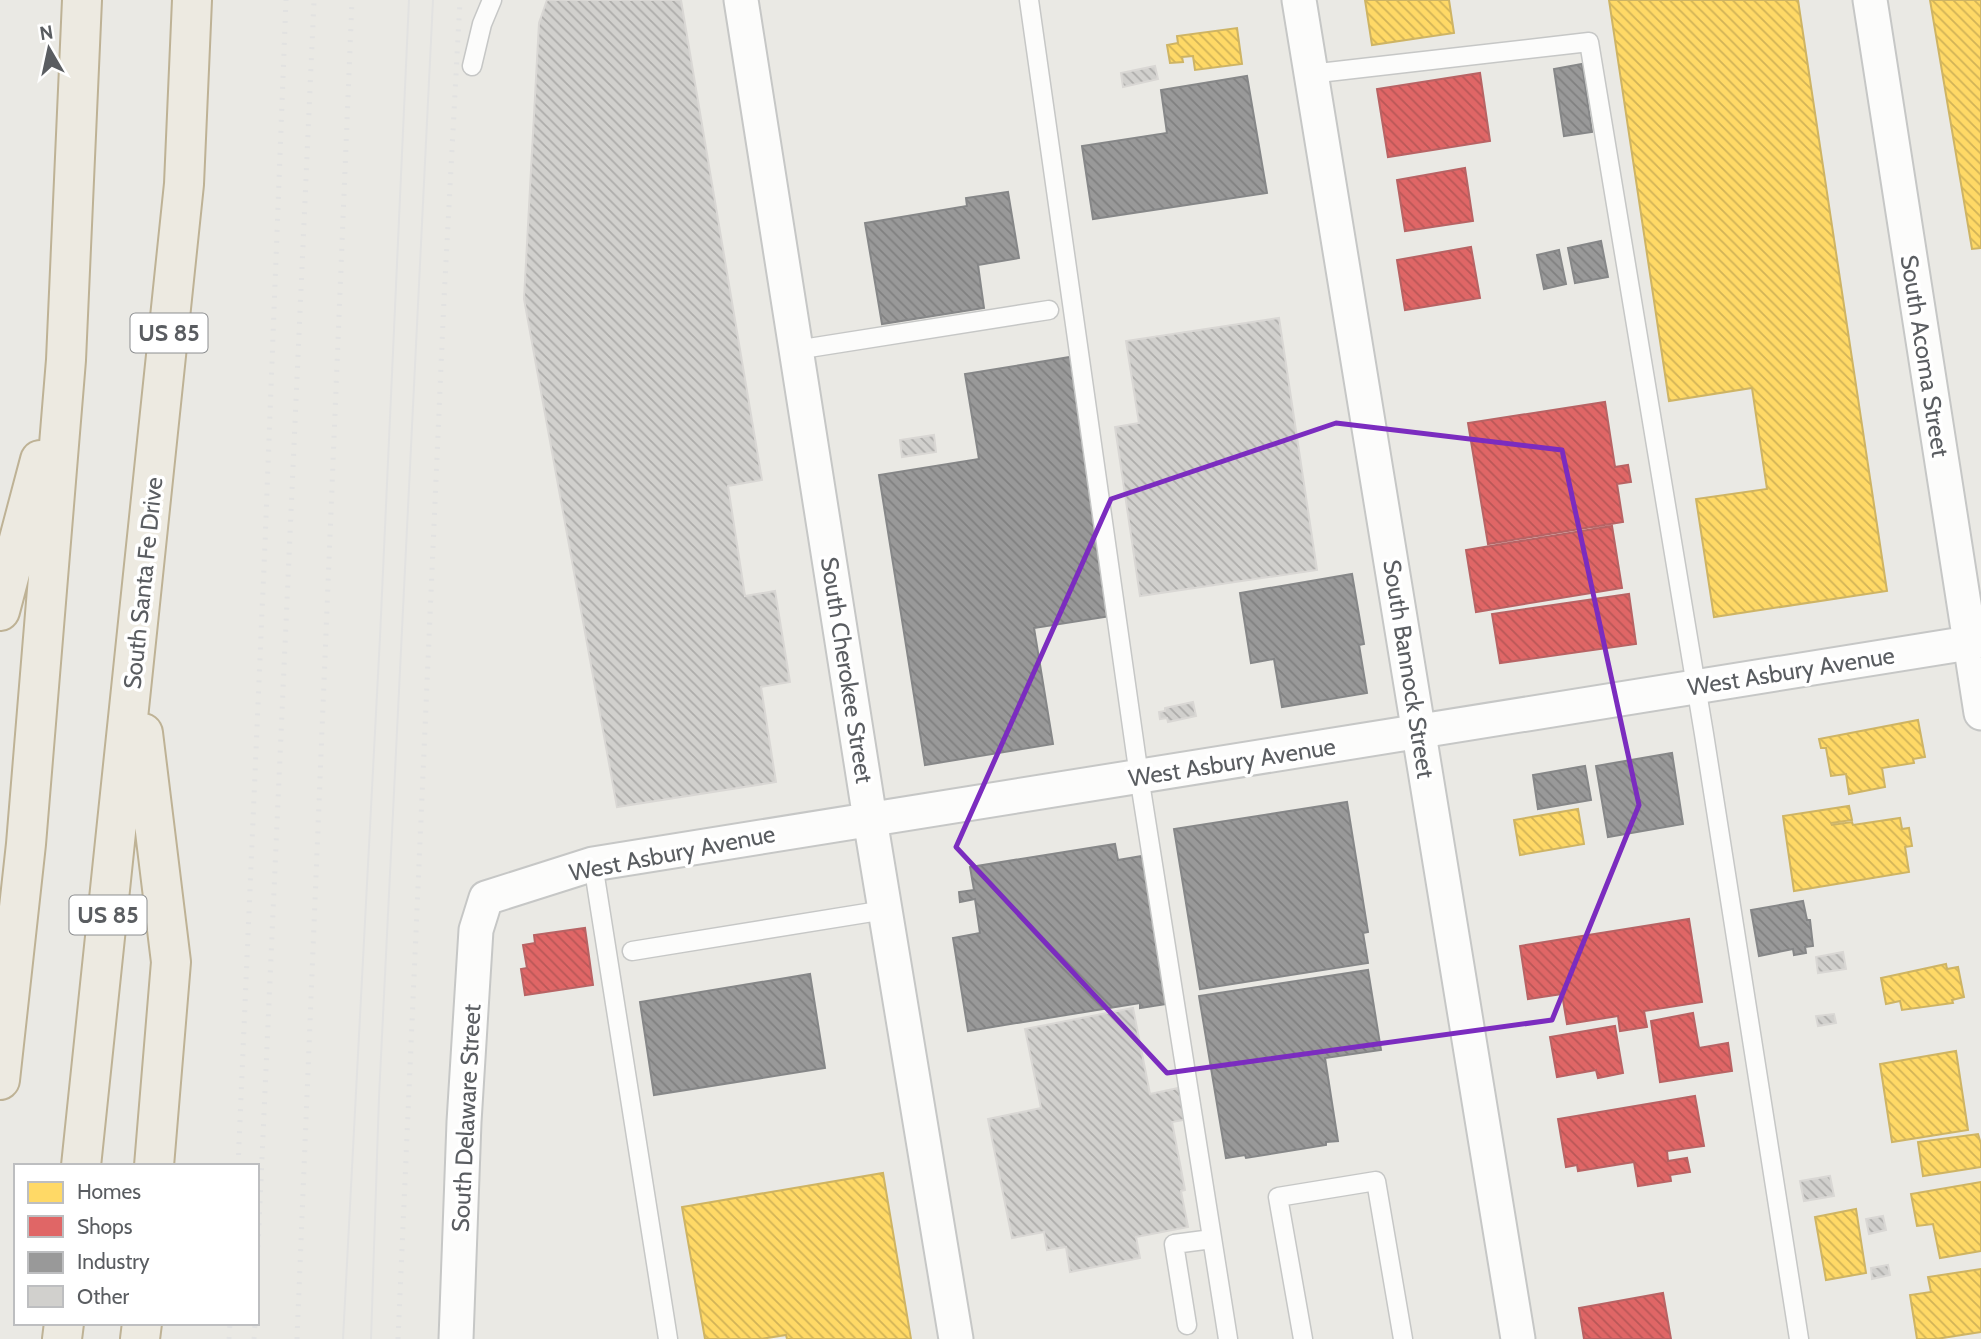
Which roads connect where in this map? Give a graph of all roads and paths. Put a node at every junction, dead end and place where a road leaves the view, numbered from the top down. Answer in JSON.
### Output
{"nodes":[{"id":1,"x":82,"y":0,"type":"edge"},
{"id":2,"x":192,"y":0,"type":"edge"},
{"id":3,"x":492,"y":0,"type":"edge"},
{"id":4,"x":741,"y":0,"type":"edge"},
{"id":5,"x":1029,"y":0,"type":"edge"},
{"id":6,"x":1299,"y":0,"type":"edge"},
{"id":7,"x":1870,"y":0,"type":"edge"},
{"id":8,"x":472,"y":66,"type":"dead end"},
{"id":9,"x":1310,"y":74,"type":"junction"},
{"id":10,"x":1049,"y":310,"type":"dead end"},
{"id":11,"x":796,"y":350,"type":"junction"},
{"id":12,"x":66,"y":360,"type":"junction"},
{"id":13,"x":0,"y":611,"type":"edge"},
{"id":14,"x":1975,"y":642,"type":"edge"},
{"id":15,"x":135,"y":664,"type":"junction"},
{"id":16,"x":1696,"y":687,"type":"junction"},
{"id":17,"x":1981,"y":713,"type":"edge"},
{"id":18,"x":1419,"y":732,"type":"junction"},
{"id":19,"x":1139,"y":776,"type":"junction"},
{"id":20,"x":870,"y":818,"type":"junction"},
{"id":21,"x":593,"y":864,"type":"junction"},
{"id":22,"x":486,"y":898,"type":"joint"},
{"id":23,"x":885,"y":911,"type":"junction"},
{"id":24,"x":632,"y":951,"type":"dead end"},
{"id":25,"x":0,"y":1080,"type":"edge"},
{"id":26,"x":81,"y":1164,"type":"edge"},
{"id":27,"x":155,"y":1164,"type":"edge"},
{"id":28,"x":1212,"y":1239,"type":"junction"},
{"id":29,"x":1187,"y":1325,"type":"dead end"},
{"id":30,"x":456,"y":1339,"type":"edge"},
{"id":31,"x":668,"y":1339,"type":"edge"},
{"id":32,"x":956,"y":1339,"type":"edge"},
{"id":33,"x":1228,"y":1339,"type":"edge"},
{"id":34,"x":1303,"y":1339,"type":"edge"},
{"id":35,"x":1404,"y":1339,"type":"edge"},
{"id":36,"x":1518,"y":1339,"type":"edge"},
{"id":37,"x":1799,"y":1339,"type":"edge"}],
"edges":[{"from":1,"to":12,"type":"highway"},
{"from":2,"to":15,"type":"highway","name":"South Santa Fe Drive","number":"US 85"},
{"from":3,"to":8,"type":"lane"},
{"from":4,"to":11,"type":"street","name":"South Cherokee Street"},
{"from":5,"to":19,"type":"lane"},
{"from":6,"to":9,"type":"street","name":"South Bannock Street"},
{"from":7,"to":14,"type":"street","name":"South Acoma Street"},
{"from":9,"to":16,"type":"lane"},
{"from":9,"to":18,"type":"street","name":"South Bannock Street"},
{"from":10,"to":11,"type":"lane"},
{"from":11,"to":20,"type":"street","name":"South Cherokee Street"},
{"from":12,"to":13,"type":"highway"},
{"from":12,"to":25,"type":"highway"},
{"from":14,"to":16,"type":"street","name":"West Asbury Avenue"},
{"from":14,"to":17,"type":"street","name":"South Acoma Street"},
{"from":15,"to":26,"type":"highway","name":"South Santa Fe Drive","number":"US 85"},
{"from":15,"to":27,"type":"highway"},
{"from":16,"to":18,"type":"street","name":"West Asbury Avenue"},
{"from":16,"to":37,"type":"lane"},
{"from":18,"to":19,"type":"street","name":"West Asbury Avenue"},
{"from":18,"to":36,"type":"street","name":"South Bannock Street"},
{"from":19,"to":20,"type":"street","name":"West Asbury Avenue"},
{"from":19,"to":28,"type":"lane"},
{"from":20,"to":21,"type":"street","name":"West Asbury Avenue"},
{"from":20,"to":23,"type":"street","name":"South Cherokee Street"},
{"from":21,"to":22,"type":"street","name":"West Asbury Avenue"},
{"from":21,"to":31,"type":"lane"},
{"from":22,"to":30,"type":"street","name":"South Delaware Street"},
{"from":23,"to":24,"type":"lane"},
{"from":23,"to":32,"type":"street","name":"South Cherokee Street"},
{"from":28,"to":29,"type":"lane"},
{"from":28,"to":33,"type":"lane"},
{"from":34,"to":35,"type":"lane"}]}
